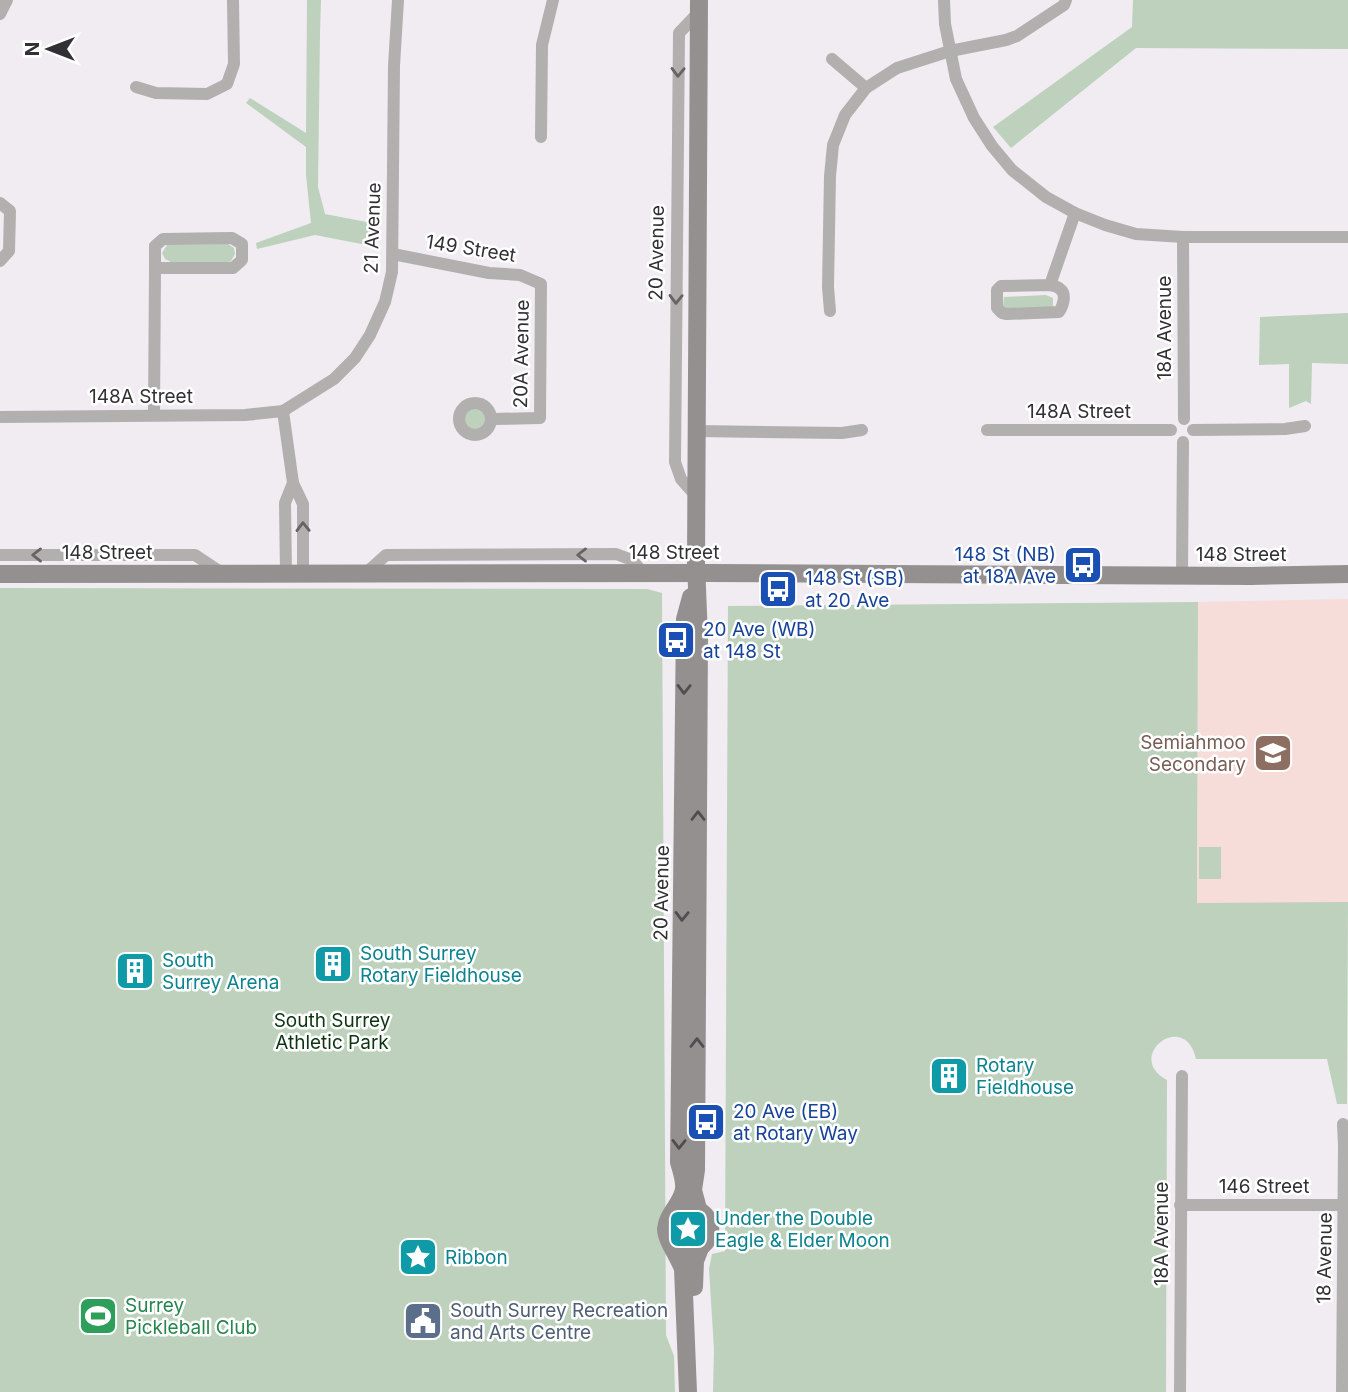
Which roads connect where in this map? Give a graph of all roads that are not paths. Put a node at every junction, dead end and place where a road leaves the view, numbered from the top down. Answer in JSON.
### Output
{"nodes":[{"id":1,"x":7,"y":0,"type":"edge"},
{"id":2,"x":233,"y":0,"type":"edge"},
{"id":3,"x":398,"y":0,"type":"edge"},
{"id":4,"x":553,"y":0,"type":"edge"},
{"id":5,"x":944,"y":0,"type":"edge"},
{"id":6,"x":1066,"y":0,"type":"edge"},
{"id":7,"x":699,"y":6,"type":"edge"},
{"id":8,"x":0,"y":14,"type":"edge"},
{"id":9,"x":950,"y":51,"type":"junction"},
{"id":10,"x":832,"y":59,"type":"dead end"},
{"id":11,"x":135,"y":87,"type":"dead end"},
{"id":12,"x":866,"y":88,"type":"junction"},
{"id":13,"x":541,"y":137,"type":"dead end"},
{"id":14,"x":0,"y":203,"type":"edge"},
{"id":15,"x":1075,"y":214,"type":"junction"},
{"id":16,"x":1183,"y":237,"type":"junction"},
{"id":17,"x":1348,"y":237,"type":"edge"},
{"id":18,"x":393,"y":254,"type":"junction"},
{"id":19,"x":0,"y":261,"type":"edge"},
{"id":20,"x":155,"y":268,"type":"junction"},
{"id":21,"x":541,"y":284,"type":"joint"},
{"id":22,"x":1050,"y":285,"type":"junction"},
{"id":23,"x":830,"y":311,"type":"dead end"},
{"id":24,"x":283,"y":411,"type":"junction"},
{"id":25,"x":154,"y":415,"type":"junction"},
{"id":26,"x":0,"y":417,"type":"edge"},
{"id":27,"x":492,"y":419,"type":"dead end"},
{"id":28,"x":1184,"y":419,"type":"junction"},
{"id":29,"x":1305,"y":426,"type":"dead end"},
{"id":30,"x":697,"y":430,"type":"junction"},
{"id":31,"x":862,"y":430,"type":"dead end"},
{"id":32,"x":986,"y":430,"type":"dead end"},
{"id":33,"x":1171,"y":430,"type":"junction"},
{"id":34,"x":1193,"y":430,"type":"junction"},
{"id":35,"x":1183,"y":442,"type":"junction"},
{"id":36,"x":696,"y":496,"type":"junction"},
{"id":37,"x":0,"y":555,"type":"edge"},
{"id":38,"x":295,"y":572,"type":"junction"},
{"id":39,"x":222,"y":573,"type":"junction"},
{"id":40,"x":696,"y":573,"type":"junction"},
{"id":41,"x":0,"y":574,"type":"edge"},
{"id":42,"x":1348,"y":574,"type":"edge"},
{"id":43,"x":1182,"y":575,"type":"junction"},
{"id":44,"x":1182,"y":1076,"type":"dead end"},
{"id":45,"x":1343,"y":1124,"type":"dead end"},
{"id":46,"x":1180,"y":1205,"type":"junction"},
{"id":47,"x":1346,"y":1205,"type":"edge"},
{"id":48,"x":698,"y":1209,"type":"junction"},
{"id":49,"x":673,"y":1212,"type":"junction"},
{"id":50,"x":671,"y":1245,"type":"junction"},
{"id":51,"x":700,"y":1248,"type":"junction"},
{"id":52,"x":688,"y":1392,"type":"edge"},
{"id":53,"x":696,"y":1392,"type":"edge"},
{"id":54,"x":1180,"y":1392,"type":"edge"},
{"id":55,"x":1342,"y":1392,"type":"edge"}],
"edges":[{"from":1,"to":8,"type":"street"},
{"from":2,"to":11,"type":"street"},
{"from":3,"to":18,"type":"street","name":"21 Avenue"},
{"from":4,"to":13,"type":"street"},
{"from":5,"to":9,"type":"street"},
{"from":6,"to":9,"type":"street"},
{"from":7,"to":30,"type":"street","name":"20 Avenue"},
{"from":7,"to":36,"type":"street","name":"20 Avenue","one_way":true},
{"from":9,"to":12,"type":"street"},
{"from":9,"to":15,"type":"street"},
{"from":10,"to":12,"type":"street"},
{"from":12,"to":23,"type":"street"},
{"from":14,"to":19,"type":"street"},
{"from":15,"to":16,"type":"street"},
{"from":15,"to":22,"type":"street"},
{"from":16,"to":17,"type":"street"},
{"from":16,"to":28,"type":"street","name":"18A Avenue"},
{"from":18,"to":21,"type":"street","name":"149 Street"},
{"from":18,"to":24,"type":"street","name":"21 Avenue"},
{"from":20,"to":20,"type":"street"},
{"from":20,"to":25,"type":"street"},
{"from":21,"to":27,"type":"street","name":"20A Avenue"},
{"from":22,"to":22,"type":"street"},
{"from":24,"to":25,"type":"street","name":"148A Street"},
{"from":24,"to":38,"type":"street"},
{"from":25,"to":26,"type":"street","name":"148A Street"},
{"from":28,"to":33,"type":"street"},
{"from":28,"to":34,"type":"street"},
{"from":29,"to":34,"type":"street"},
{"from":30,"to":31,"type":"street"},
{"from":30,"to":36,"type":"street","name":"20 Avenue"},
{"from":32,"to":33,"type":"street","name":"148A Street"},
{"from":33,"to":35,"type":"street"},
{"from":34,"to":35,"type":"street"},
{"from":35,"to":43,"type":"street"},
{"from":36,"to":40,"type":"street","name":"20 Avenue"},
{"from":39,"to":37,"type":"street","one_way":true},
{"from":38,"to":39,"type":"street","name":"148 Street"},
{"from":38,"to":40,"type":"street","name":"148 Street"},
{"from":39,"to":41,"type":"street","name":"148 Street"},
{"from":40,"to":43,"type":"street","name":"148 Street"},
{"from":48,"to":40,"type":"street","name":"20 Avenue","one_way":true},
{"from":40,"to":49,"type":"street","name":"20 Avenue","one_way":true},
{"from":42,"to":43,"type":"street","name":"148 Street"},
{"from":44,"to":46,"type":"street","name":"18A Avenue"},
{"from":45,"to":47,"type":"street","name":"18 Avenue"},
{"from":46,"to":47,"type":"street","name":"146 Street"},
{"from":46,"to":54,"type":"street","name":"18A Avenue"},
{"from":47,"to":55,"type":"street","name":"18 Avenue"},
{"from":48,"to":49,"type":"street"},
{"from":48,"to":51,"type":"street"},
{"from":49,"to":50,"type":"street"},
{"from":50,"to":51,"type":"street"},
{"from":50,"to":52,"type":"street"},
{"from":51,"to":53,"type":"street"}]}
